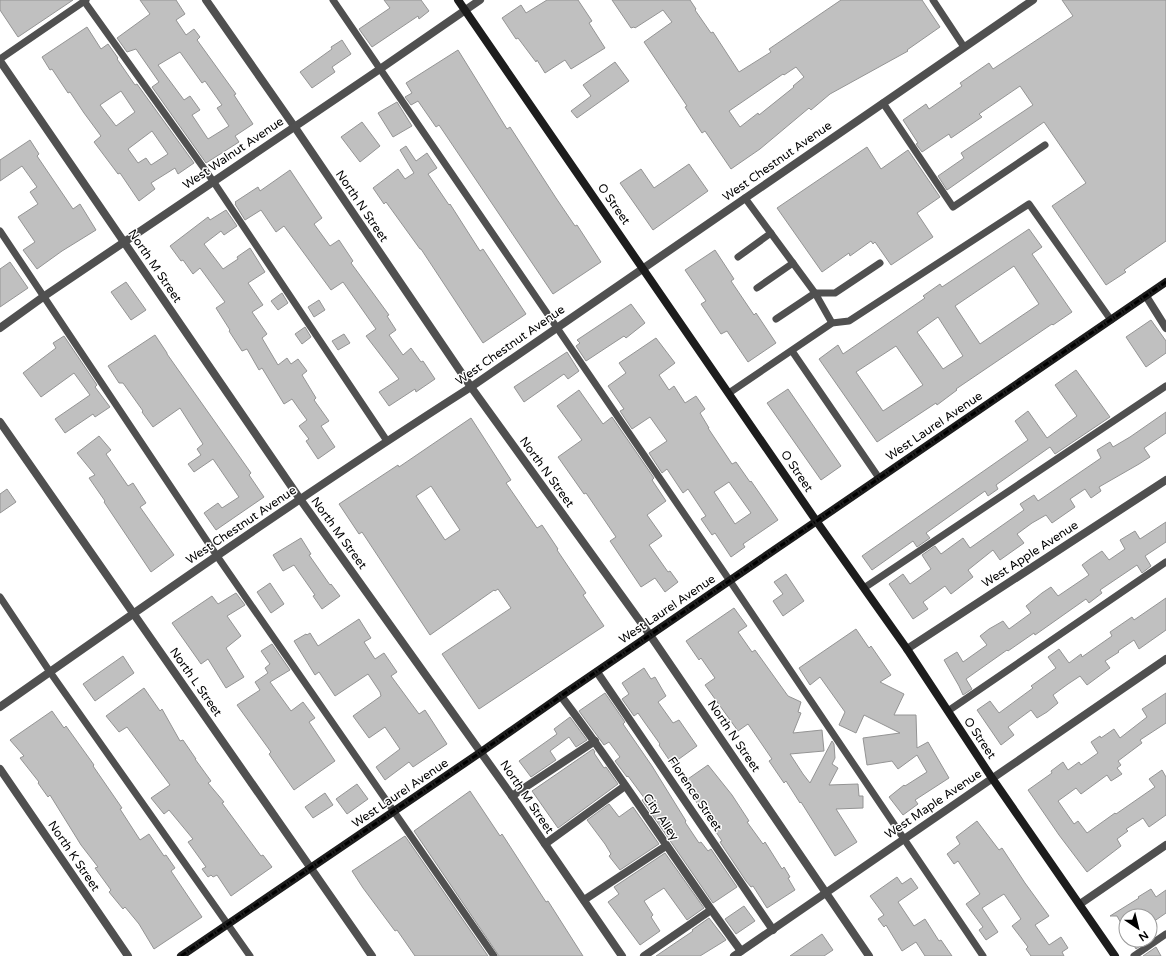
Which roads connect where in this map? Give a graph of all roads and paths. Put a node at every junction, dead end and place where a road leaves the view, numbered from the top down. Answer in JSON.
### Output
{"nodes":[{"id":1,"x":206,"y":0,"type":"edge"},
{"id":2,"x":333,"y":0,"type":"edge"},
{"id":3,"x":458,"y":0,"type":"edge"},
{"id":4,"x":480,"y":0,"type":"edge"},
{"id":5,"x":933,"y":0,"type":"edge"},
{"id":6,"x":1033,"y":0,"type":"edge"},
{"id":7,"x":85,"y":1,"type":"edge"},
{"id":8,"x":465,"y":10,"type":"junction"},
{"id":9,"x":964,"y":47,"type":"junction"},
{"id":10,"x":0,"y":60,"type":"edge"},
{"id":11,"x":380,"y":69,"type":"junction"},
{"id":12,"x":883,"y":103,"type":"junction"},
{"id":13,"x":294,"y":126,"type":"junction"},
{"id":14,"x":1045,"y":145,"type":"dead end"},
{"id":15,"x":213,"y":181,"type":"junction"},
{"id":16,"x":745,"y":198,"type":"junction"},
{"id":17,"x":0,"y":231,"type":"edge"},
{"id":18,"x":771,"y":233,"type":"junction"},
{"id":19,"x":124,"y":242,"type":"junction"},
{"id":20,"x":738,"y":257,"type":"dead end"},
{"id":21,"x":793,"y":263,"type":"junction"},
{"id":22,"x":880,"y":263,"type":"dead end"},
{"id":23,"x":644,"y":268,"type":"junction"},
{"id":24,"x":1166,"y":282,"type":"edge"},
{"id":25,"x":757,"y":288,"type":"dead end"},
{"id":26,"x":815,"y":293,"type":"junction"},
{"id":27,"x":1146,"y":296,"type":"junction"},
{"id":28,"x":43,"y":297,"type":"junction"},
{"id":29,"x":776,"y":319,"type":"dead end"},
{"id":30,"x":1111,"y":320,"type":"junction"},
{"id":31,"x":832,"y":323,"type":"junction"},
{"id":32,"x":556,"y":327,"type":"junction"},
{"id":33,"x":0,"y":328,"type":"edge"},
{"id":34,"x":1166,"y":328,"type":"edge"},
{"id":35,"x":792,"y":350,"type":"junction"},
{"id":36,"x":1166,"y":386,"type":"edge"},
{"id":37,"x":471,"y":387,"type":"junction"},
{"id":38,"x":729,"y":393,"type":"junction"},
{"id":39,"x":0,"y":422,"type":"edge"},
{"id":40,"x":387,"y":441,"type":"junction"},
{"id":41,"x":880,"y":478,"type":"junction"},
{"id":42,"x":1166,"y":480,"type":"edge"},
{"id":43,"x":300,"y":499,"type":"junction"},
{"id":44,"x":816,"y":522,"type":"junction"},
{"id":45,"x":217,"y":556,"type":"junction"},
{"id":46,"x":1166,"y":562,"type":"edge"},
{"id":47,"x":730,"y":581,"type":"junction"},
{"id":48,"x":864,"y":588,"type":"junction"},
{"id":49,"x":0,"y":597,"type":"edge"},
{"id":50,"x":133,"y":613,"type":"junction"},
{"id":51,"x":650,"y":635,"type":"junction"},
{"id":52,"x":907,"y":649,"type":"junction"},
{"id":53,"x":1166,"y":659,"type":"edge"},
{"id":54,"x":50,"y":672,"type":"junction"},
{"id":55,"x":597,"y":672,"type":"junction"},
{"id":56,"x":561,"y":696,"type":"junction"},
{"id":57,"x":0,"y":707,"type":"edge"},
{"id":58,"x":948,"y":711,"type":"junction"},
{"id":59,"x":595,"y":741,"type":"junction"},
{"id":60,"x":481,"y":752,"type":"junction"},
{"id":61,"x":0,"y":770,"type":"edge"},
{"id":62,"x":992,"y":778,"type":"junction"},
{"id":63,"x":626,"y":786,"type":"junction"},
{"id":64,"x":512,"y":796,"type":"junction"},
{"id":65,"x":394,"y":811,"type":"junction"},
{"id":66,"x":904,"y":838,"type":"junction"},
{"id":67,"x":545,"y":844,"type":"junction"},
{"id":68,"x":1166,"y":845,"type":"edge"},
{"id":69,"x":666,"y":846,"type":"junction"},
{"id":70,"x":310,"y":868,"type":"junction"},
{"id":71,"x":826,"y":892,"type":"junction"},
{"id":72,"x":584,"y":900,"type":"junction"},
{"id":73,"x":1080,"y":904,"type":"junction"},
{"id":74,"x":711,"y":910,"type":"junction"},
{"id":75,"x":228,"y":924,"type":"junction"},
{"id":76,"x":773,"y":930,"type":"junction"},
{"id":77,"x":1166,"y":934,"type":"edge"},
{"id":78,"x":741,"y":951,"type":"junction"},
{"id":79,"x":128,"y":956,"type":"edge"},
{"id":80,"x":182,"y":956,"type":"edge"},
{"id":81,"x":250,"y":956,"type":"edge"},
{"id":82,"x":372,"y":956,"type":"edge"},
{"id":83,"x":494,"y":956,"type":"edge"},
{"id":84,"x":622,"y":956,"type":"edge"},
{"id":85,"x":644,"y":956,"type":"edge"},
{"id":86,"x":734,"y":956,"type":"edge"},
{"id":87,"x":869,"y":956,"type":"edge"},
{"id":88,"x":983,"y":956,"type":"edge"},
{"id":89,"x":1116,"y":956,"type":"edge"},
{"id":90,"x":1134,"y":956,"type":"edge"}],
"edges":[{"from":1,"to":13,"type":"street","name":"North N Street"},
{"from":2,"to":11,"type":"lane"},
{"from":3,"to":8,"type":"street","name":"O Street"},
{"from":4,"to":8,"type":"street","name":"West Walnut Avenue"},
{"from":5,"to":9,"type":"lane"},
{"from":6,"to":9,"type":"street","name":"West Chestnut Avenue"},
{"from":7,"to":10,"type":"lane"},
{"from":7,"to":15,"type":"lane"},
{"from":8,"to":11,"type":"street","name":"West Walnut Avenue"},
{"from":8,"to":23,"type":"street","name":"O Street"},
{"from":9,"to":12,"type":"street","name":"West Chestnut Avenue"},
{"from":10,"to":19,"type":"street","name":"North M Street"},
{"from":11,"to":13,"type":"street","name":"West Walnut Avenue"},
{"from":11,"to":32,"type":"lane"},
{"from":12,"to":14,"type":"lane"},
{"from":12,"to":16,"type":"street","name":"West Chestnut Avenue"},
{"from":13,"to":15,"type":"street","name":"West Walnut Avenue"},
{"from":13,"to":37,"type":"street","name":"North N Street"},
{"from":15,"to":19,"type":"street","name":"West Walnut Avenue"},
{"from":15,"to":40,"type":"lane"},
{"from":16,"to":18,"type":"lane"},
{"from":16,"to":23,"type":"street","name":"West Chestnut Avenue"},
{"from":17,"to":28,"type":"lane"},
{"from":18,"to":20,"type":"lane"},
{"from":18,"to":21,"type":"lane"},
{"from":19,"to":28,"type":"street","name":"West Walnut Avenue"},
{"from":19,"to":43,"type":"street","name":"North M Street"},
{"from":21,"to":25,"type":"lane"},
{"from":21,"to":26,"type":"lane"},
{"from":22,"to":26,"type":"lane"},
{"from":23,"to":32,"type":"street","name":"West Chestnut Avenue"},
{"from":23,"to":38,"type":"street","name":"O Street"},
{"from":24,"to":27,"type":"street","name":"West Laurel Avenue"},
{"from":26,"to":29,"type":"lane"},
{"from":26,"to":31,"type":"lane"},
{"from":27,"to":30,"type":"street","name":"West Laurel Avenue"},
{"from":27,"to":34,"type":"street"},
{"from":28,"to":33,"type":"street","name":"West Walnut Avenue"},
{"from":28,"to":45,"type":"lane"},
{"from":30,"to":31,"type":"lane"},
{"from":30,"to":41,"type":"street","name":"West Laurel Avenue"},
{"from":31,"to":35,"type":"lane"},
{"from":32,"to":37,"type":"street","name":"West Chestnut Avenue"},
{"from":32,"to":47,"type":"lane"},
{"from":35,"to":38,"type":"lane"},
{"from":35,"to":41,"type":"lane"},
{"from":36,"to":48,"type":"lane"},
{"from":37,"to":40,"type":"street","name":"West Chestnut Avenue"},
{"from":37,"to":51,"type":"street","name":"North N Street"},
{"from":38,"to":44,"type":"street","name":"O Street"},
{"from":39,"to":50,"type":"street","name":"North L Street"},
{"from":40,"to":43,"type":"street","name":"West Chestnut Avenue"},
{"from":41,"to":44,"type":"street","name":"West Laurel Avenue"},
{"from":42,"to":52,"type":"street","name":"West Apple Avenue"},
{"from":43,"to":45,"type":"street","name":"West Chestnut Avenue"},
{"from":43,"to":60,"type":"street","name":"North M Street"},
{"from":44,"to":47,"type":"street","name":"West Laurel Avenue"},
{"from":44,"to":48,"type":"street","name":"O Street"},
{"from":45,"to":50,"type":"street","name":"West Chestnut Avenue"},
{"from":45,"to":65,"type":"lane"},
{"from":46,"to":58,"type":"lane"},
{"from":47,"to":51,"type":"street","name":"West Laurel Avenue"},
{"from":47,"to":66,"type":"lane"},
{"from":48,"to":52,"type":"street","name":"O Street"},
{"from":49,"to":54,"type":"lane"},
{"from":50,"to":54,"type":"street","name":"West Chestnut Avenue"},
{"from":50,"to":70,"type":"street","name":"North L Street"},
{"from":51,"to":55,"type":"street","name":"West Laurel Avenue"},
{"from":51,"to":71,"type":"street","name":"North N Street"},
{"from":52,"to":58,"type":"street","name":"O Street"},
{"from":53,"to":62,"type":"street","name":"West Maple Avenue"},
{"from":54,"to":57,"type":"street","name":"West Chestnut Avenue"},
{"from":54,"to":75,"type":"lane"},
{"from":55,"to":56,"type":"street","name":"West Laurel Avenue"},
{"from":55,"to":76,"type":"street","name":"Florence Street"},
{"from":56,"to":59,"type":"street","name":"City Alley"},
{"from":56,"to":60,"type":"street","name":"West Laurel Avenue"},
{"from":58,"to":62,"type":"street","name":"O Street"},
{"from":59,"to":63,"type":"street","name":"City Alley"},
{"from":59,"to":64,"type":"street"},
{"from":60,"to":64,"type":"street","name":"North M Street"},
{"from":60,"to":65,"type":"street","name":"West Laurel Avenue"},
{"from":61,"to":79,"type":"street","name":"North K Street"},
{"from":62,"to":66,"type":"street","name":"West Maple Avenue"},
{"from":62,"to":73,"type":"street","name":"O Street"},
{"from":63,"to":67,"type":"street"},
{"from":63,"to":69,"type":"street","name":"City Alley"},
{"from":64,"to":67,"type":"street","name":"North M Street"},
{"from":65,"to":70,"type":"street","name":"West Laurel Avenue"},
{"from":65,"to":83,"type":"lane"},
{"from":66,"to":71,"type":"street","name":"West Maple Avenue"},
{"from":66,"to":88,"type":"lane"},
{"from":67,"to":72,"type":"street","name":"North M Street"},
{"from":68,"to":73,"type":"street"},
{"from":69,"to":72,"type":"street"},
{"from":69,"to":74,"type":"street","name":"City Alley"},
{"from":70,"to":75,"type":"street","name":"West Laurel Avenue"},
{"from":70,"to":82,"type":"street","name":"North L Street"},
{"from":71,"to":76,"type":"street","name":"West Maple Avenue"},
{"from":71,"to":87,"type":"street","name":"North N Street"},
{"from":72,"to":84,"type":"street","name":"North M Street"},
{"from":73,"to":89,"type":"street","name":"O Street"},
{"from":74,"to":78,"type":"street","name":"City Alley"},
{"from":74,"to":85,"type":"street"},
{"from":75,"to":80,"type":"street","name":"West Laurel Avenue"},
{"from":75,"to":81,"type":"lane"},
{"from":76,"to":78,"type":"street","name":"West Maple Avenue"},
{"from":77,"to":90,"type":"lane"},
{"from":78,"to":86,"type":"street","name":"West Maple Avenue"}]}
